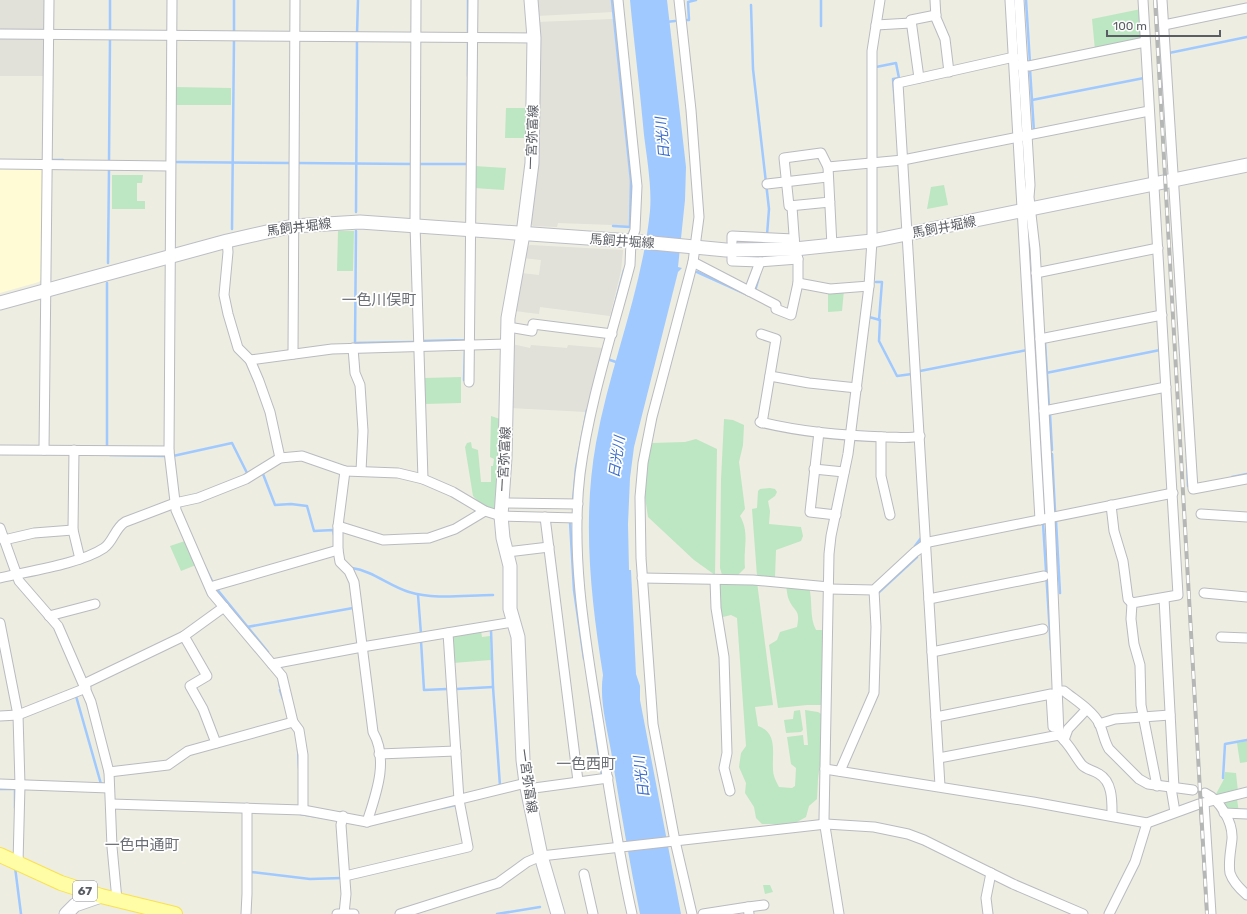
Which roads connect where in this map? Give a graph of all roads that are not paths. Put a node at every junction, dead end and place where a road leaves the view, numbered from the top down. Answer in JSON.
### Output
{"nodes":[{"id":1,"x":48,"y":0,"type":"edge"},
{"id":2,"x":172,"y":0,"type":"edge"},
{"id":3,"x":295,"y":0,"type":"edge"},
{"id":4,"x":416,"y":0,"type":"edge"},
{"id":5,"x":473,"y":0,"type":"edge"},
{"id":6,"x":531,"y":0,"type":"edge"},
{"id":7,"x":618,"y":0,"type":"edge"},
{"id":8,"x":679,"y":0,"type":"edge"},
{"id":9,"x":880,"y":0,"type":"edge"},
{"id":10,"x":936,"y":0,"type":"edge"},
{"id":11,"x":1010,"y":0,"type":"edge"},
{"id":12,"x":1019,"y":0,"type":"edge"},
{"id":13,"x":1143,"y":0,"type":"edge"},
{"id":14,"x":1162,"y":0,"type":"edge"},
{"id":15,"x":1247,"y":8,"type":"edge"},
{"id":16,"x":936,"y":15,"type":"junction"},
{"id":17,"x":911,"y":23,"type":"junction"},
{"id":18,"x":1164,"y":25,"type":"junction"},
{"id":19,"x":876,"y":26,"type":"junction"},
{"id":20,"x":0,"y":34,"type":"edge"},
{"id":21,"x":48,"y":34,"type":"junction"},
{"id":22,"x":172,"y":35,"type":"junction"},
{"id":23,"x":295,"y":36,"type":"junction"},
{"id":24,"x":416,"y":37,"type":"junction"},
{"id":25,"x":473,"y":38,"type":"junction"},
{"id":26,"x":534,"y":38,"type":"junction"},
{"id":27,"x":1145,"y":42,"type":"junction"},
{"id":28,"x":1017,"y":63,"type":"junction"},
{"id":29,"x":949,"y":72,"type":"junction"},
{"id":30,"x":919,"y":78,"type":"junction"},
{"id":31,"x":1150,"y":111,"type":"junction"},
{"id":32,"x":1023,"y":136,"type":"junction"},
{"id":33,"x":903,"y":160,"type":"junction"},
{"id":34,"x":0,"y":164,"type":"edge"},
{"id":35,"x":871,"y":164,"type":"junction"},
{"id":36,"x":47,"y":165,"type":"junction"},
{"id":37,"x":170,"y":166,"type":"junction"},
{"id":38,"x":1247,"y":166,"type":"edge"},
{"id":39,"x":828,"y":167,"type":"junction"},
{"id":40,"x":828,"y":177,"type":"junction"},
{"id":41,"x":1174,"y":180,"type":"junction"},
{"id":42,"x":786,"y":182,"type":"junction"},
{"id":43,"x":767,"y":184,"type":"dead end"},
{"id":44,"x":1153,"y":185,"type":"junction"},
{"id":45,"x":830,"y":202,"type":"junction"},
{"id":46,"x":792,"y":207,"type":"junction"},
{"id":47,"x":1027,"y":210,"type":"junction"},
{"id":48,"x":415,"y":225,"type":"junction"},
{"id":49,"x":293,"y":226,"type":"junction"},
{"id":50,"x":471,"y":230,"type":"junction"},
{"id":51,"x":523,"y":234,"type":"junction"},
{"id":52,"x":907,"y":234,"type":"junction"},
{"id":53,"x":227,"y":241,"type":"junction"},
{"id":54,"x":633,"y":241,"type":"junction"},
{"id":55,"x":872,"y":241,"type":"junction"},
{"id":56,"x":732,"y":242,"type":"dead end"},
{"id":57,"x":832,"y":246,"type":"junction"},
{"id":58,"x":693,"y":247,"type":"junction"},
{"id":59,"x":1158,"y":248,"type":"junction"},
{"id":60,"x":796,"y":249,"type":"junction"},
{"id":61,"x":169,"y":257,"type":"junction"},
{"id":62,"x":732,"y":257,"type":"dead end"},
{"id":63,"x":693,"y":262,"type":"junction"},
{"id":64,"x":760,"y":262,"type":"junction"},
{"id":65,"x":1036,"y":273,"type":"junction"},
{"id":66,"x":798,"y":283,"type":"junction"},
{"id":67,"x":869,"y":286,"type":"junction"},
{"id":68,"x":45,"y":291,"type":"junction"},
{"id":69,"x":749,"y":292,"type":"junction"},
{"id":70,"x":0,"y":303,"type":"edge"},
{"id":71,"x":1162,"y":315,"type":"junction"},
{"id":72,"x":508,"y":327,"type":"junction"},
{"id":73,"x":612,"y":334,"type":"junction"},
{"id":74,"x":761,"y":334,"type":"dead end"},
{"id":75,"x":1040,"y":340,"type":"junction"},
{"id":76,"x":470,"y":344,"type":"junction"},
{"id":77,"x":507,"y":344,"type":"junction"},
{"id":78,"x":419,"y":346,"type":"junction"},
{"id":79,"x":353,"y":348,"type":"junction"},
{"id":80,"x":293,"y":354,"type":"junction"},
{"id":81,"x":250,"y":360,"type":"junction"},
{"id":82,"x":770,"y":376,"type":"junction"},
{"id":83,"x":469,"y":382,"type":"dead end"},
{"id":84,"x":1166,"y":387,"type":"junction"},
{"id":85,"x":857,"y":388,"type":"junction"},
{"id":86,"x":1044,"y":411,"type":"junction"},
{"id":87,"x":819,"y":432,"type":"junction"},
{"id":88,"x":851,"y":435,"type":"junction"},
{"id":89,"x":920,"y":436,"type":"junction"},
{"id":90,"x":881,"y":437,"type":"junction"},
{"id":91,"x":0,"y":450,"type":"edge"},
{"id":92,"x":44,"y":450,"type":"junction"},
{"id":93,"x":74,"y":450,"type":"junction"},
{"id":94,"x":169,"y":451,"type":"junction"},
{"id":95,"x":280,"y":458,"type":"junction"},
{"id":96,"x":814,"y":469,"type":"junction"},
{"id":97,"x":361,"y":471,"type":"junction"},
{"id":98,"x":345,"y":472,"type":"junction"},
{"id":99,"x":844,"y":472,"type":"junction"},
{"id":100,"x":423,"y":479,"type":"junction"},
{"id":101,"x":1247,"y":479,"type":"edge"},
{"id":102,"x":1173,"y":493,"type":"junction"},
{"id":103,"x":175,"y":503,"type":"junction"},
{"id":104,"x":578,"y":504,"type":"junction"},
{"id":105,"x":1111,"y":505,"type":"junction"},
{"id":106,"x":501,"y":510,"type":"junction"},
{"id":107,"x":485,"y":512,"type":"junction"},
{"id":108,"x":1201,"y":514,"type":"dead end"},
{"id":109,"x":836,"y":515,"type":"junction"},
{"id":110,"x":890,"y":515,"type":"dead end"},
{"id":111,"x":545,"y":517,"type":"junction"},
{"id":112,"x":1247,"y":517,"type":"edge"},
{"id":113,"x":577,"y":518,"type":"junction"},
{"id":114,"x":1050,"y":518,"type":"junction"},
{"id":115,"x":1040,"y":520,"type":"junction"},
{"id":116,"x":338,"y":526,"type":"junction"},
{"id":117,"x":0,"y":528,"type":"edge"},
{"id":118,"x":73,"y":530,"type":"junction"},
{"id":119,"x":4,"y":540,"type":"junction"},
{"id":120,"x":925,"y":544,"type":"junction"},
{"id":121,"x":549,"y":547,"type":"junction"},
{"id":122,"x":338,"y":550,"type":"junction"},
{"id":123,"x":507,"y":552,"type":"junction"},
{"id":124,"x":80,"y":559,"type":"junction"},
{"id":125,"x":17,"y":574,"type":"junction"},
{"id":126,"x":1044,"y":576,"type":"dead end"},
{"id":127,"x":0,"y":578,"type":"edge"},
{"id":128,"x":642,"y":578,"type":"junction"},
{"id":129,"x":715,"y":580,"type":"junction"},
{"id":130,"x":210,"y":587,"type":"junction"},
{"id":131,"x":829,"y":588,"type":"junction"},
{"id":132,"x":874,"y":590,"type":"junction"},
{"id":133,"x":1204,"y":593,"type":"dead end"},
{"id":134,"x":1247,"y":597,"type":"edge"},
{"id":135,"x":1164,"y":598,"type":"junction"},
{"id":136,"x":928,"y":599,"type":"junction"},
{"id":137,"x":1132,"y":602,"type":"junction"},
{"id":138,"x":94,"y":604,"type":"dead end"},
{"id":139,"x":224,"y":607,"type":"junction"},
{"id":140,"x":49,"y":616,"type":"junction"},
{"id":141,"x":513,"y":622,"type":"junction"},
{"id":142,"x":0,"y":623,"type":"edge"},
{"id":143,"x":1043,"y":629,"type":"dead end"},
{"id":144,"x":448,"y":633,"type":"junction"},
{"id":145,"x":184,"y":636,"type":"junction"},
{"id":146,"x":1221,"y":637,"type":"dead end"},
{"id":147,"x":1247,"y":638,"type":"edge"},
{"id":148,"x":362,"y":647,"type":"junction"},
{"id":149,"x":932,"y":652,"type":"junction"},
{"id":150,"x":272,"y":664,"type":"junction"},
{"id":151,"x":85,"y":686,"type":"junction"},
{"id":152,"x":1057,"y":690,"type":"junction"},
{"id":153,"x":1086,"y":710,"type":"junction"},
{"id":154,"x":18,"y":715,"type":"junction"},
{"id":155,"x":1170,"y":715,"type":"junction"},
{"id":156,"x":0,"y":716,"type":"edge"},
{"id":157,"x":1143,"y":716,"type":"junction"},
{"id":158,"x":936,"y":717,"type":"junction"},
{"id":159,"x":293,"y":722,"type":"junction"},
{"id":160,"x":1099,"y":724,"type":"junction"},
{"id":161,"x":1059,"y":737,"type":"junction"},
{"id":162,"x":216,"y":743,"type":"junction"},
{"id":163,"x":456,"y":751,"type":"junction"},
{"id":164,"x":379,"y":754,"type":"junction"},
{"id":165,"x":939,"y":758,"type":"junction"},
{"id":166,"x":825,"y":769,"type":"junction"},
{"id":167,"x":840,"y":771,"type":"junction"},
{"id":168,"x":108,"y":772,"type":"junction"},
{"id":169,"x":608,"y":778,"type":"junction"},
{"id":170,"x":578,"y":781,"type":"junction"},
{"id":171,"x":0,"y":784,"type":"edge"},
{"id":172,"x":20,"y":785,"type":"junction"},
{"id":173,"x":526,"y":786,"type":"junction"},
{"id":174,"x":940,"y":786,"type":"junction"},
{"id":175,"x":1157,"y":786,"type":"junction"},
{"id":176,"x":109,"y":788,"type":"junction"},
{"id":177,"x":1172,"y":788,"type":"junction"},
{"id":178,"x":1193,"y":790,"type":"dead end"},
{"id":179,"x":730,"y":791,"type":"dead end"},
{"id":180,"x":1205,"y":792,"type":"dead end"},
{"id":181,"x":1247,"y":792,"type":"edge"},
{"id":182,"x":459,"y":800,"type":"junction"},
{"id":183,"x":1215,"y":800,"type":"junction"},
{"id":184,"x":1204,"y":803,"type":"junction"},
{"id":185,"x":111,"y":804,"type":"junction"},
{"id":186,"x":247,"y":808,"type":"junction"},
{"id":187,"x":303,"y":810,"type":"junction"},
{"id":188,"x":1175,"y":812,"type":"junction"},
{"id":189,"x":1224,"y":813,"type":"junction"},
{"id":190,"x":1247,"y":814,"type":"edge"},
{"id":191,"x":343,"y":816,"type":"junction"},
{"id":192,"x":1112,"y":816,"type":"junction"},
{"id":193,"x":367,"y":822,"type":"junction"},
{"id":194,"x":1147,"y":823,"type":"junction"},
{"id":195,"x":826,"y":824,"type":"junction"},
{"id":196,"x":673,"y":841,"type":"junction"},
{"id":197,"x":620,"y":848,"type":"junction"},
{"id":198,"x":0,"y":855,"type":"edge"},
{"id":199,"x":541,"y":856,"type":"junction"},
{"id":200,"x":18,"y":863,"type":"junction"},
{"id":201,"x":991,"y":873,"type":"junction"},
{"id":202,"x":584,"y":874,"type":"dead end"},
{"id":203,"x":345,"y":876,"type":"junction"},
{"id":204,"x":1247,"y":895,"type":"edge"},
{"id":205,"x":101,"y":896,"type":"junction"},
{"id":206,"x":117,"y":900,"type":"junction"},
{"id":207,"x":764,"y":905,"type":"dead end"},
{"id":208,"x":749,"y":911,"type":"edge"},
{"id":209,"x":66,"y":914,"type":"edge"},
{"id":210,"x":175,"y":914,"type":"edge"},
{"id":211,"x":246,"y":914,"type":"edge"},
{"id":212,"x":345,"y":914,"type":"edge"},
{"id":213,"x":400,"y":914,"type":"edge"},
{"id":214,"x":558,"y":914,"type":"edge"},
{"id":215,"x":594,"y":914,"type":"edge"},
{"id":216,"x":632,"y":914,"type":"edge"},
{"id":217,"x":692,"y":914,"type":"edge"},
{"id":218,"x":703,"y":914,"type":"edge"},
{"id":219,"x":839,"y":914,"type":"edge"},
{"id":220,"x":988,"y":914,"type":"edge"},
{"id":221,"x":1083,"y":914,"type":"edge"},
{"id":222,"x":1109,"y":914,"type":"edge"},
{"id":223,"x":1211,"y":914,"type":"edge"}],
"edges":[{"from":1,"to":21,"type":"street"},
{"from":2,"to":22,"type":"street"},
{"from":3,"to":23,"type":"street"},
{"from":4,"to":24,"type":"street"},
{"from":5,"to":25,"type":"street"},
{"from":6,"to":26,"type":"main road","name":"一宮弥富線"},
{"from":7,"to":54,"type":"street"},
{"from":8,"to":58,"type":"street"},
{"from":9,"to":19,"type":"street"},
{"from":10,"to":16,"type":"street"},
{"from":11,"to":28,"type":"street"},
{"from":12,"to":28,"type":"street"},
{"from":13,"to":27,"type":"street"},
{"from":14,"to":18,"type":"street"},
{"from":15,"to":18,"type":"street"},
{"from":16,"to":17,"type":"street"},
{"from":16,"to":29,"type":"street"},
{"from":17,"to":19,"type":"street"},
{"from":17,"to":30,"type":"street"},
{"from":18,"to":41,"type":"street"},
{"from":19,"to":35,"type":"street"},
{"from":20,"to":21,"type":"street"},
{"from":21,"to":22,"type":"street"},
{"from":21,"to":36,"type":"street"},
{"from":22,"to":23,"type":"street"},
{"from":22,"to":37,"type":"street"},
{"from":23,"to":24,"type":"street"},
{"from":23,"to":49,"type":"street"},
{"from":24,"to":25,"type":"street"},
{"from":24,"to":48,"type":"street"},
{"from":25,"to":26,"type":"street"},
{"from":25,"to":50,"type":"street"},
{"from":26,"to":51,"type":"main road","name":"一宮弥富線"},
{"from":27,"to":28,"type":"street"},
{"from":27,"to":31,"type":"street"},
{"from":28,"to":29,"type":"street"},
{"from":28,"to":32,"type":"street"},
{"from":29,"to":30,"type":"street"},
{"from":30,"to":33,"type":"street"},
{"from":31,"to":32,"type":"street"},
{"from":31,"to":44,"type":"street"},
{"from":32,"to":33,"type":"street"},
{"from":32,"to":47,"type":"street"},
{"from":33,"to":35,"type":"street"},
{"from":33,"to":52,"type":"street"},
{"from":34,"to":36,"type":"street"},
{"from":35,"to":39,"type":"street"},
{"from":35,"to":55,"type":"street"},
{"from":36,"to":37,"type":"street"},
{"from":36,"to":68,"type":"street"},
{"from":37,"to":61,"type":"street"},
{"from":38,"to":41,"type":"main road","name":"馬飼井堀線"},
{"from":39,"to":40,"type":"street"},
{"from":39,"to":42,"type":"street"},
{"from":40,"to":42,"type":"street"},
{"from":40,"to":45,"type":"street"},
{"from":41,"to":44,"type":"main road","name":"馬飼井堀線"},
{"from":41,"to":101,"type":"street"},
{"from":42,"to":43,"type":"street"},
{"from":42,"to":46,"type":"street"},
{"from":44,"to":47,"type":"main road","name":"馬飼井堀線"},
{"from":44,"to":59,"type":"street"},
{"from":45,"to":46,"type":"street"},
{"from":45,"to":57,"type":"street"},
{"from":46,"to":60,"type":"street"},
{"from":47,"to":52,"type":"main road","name":"馬飼井堀線"},
{"from":47,"to":65,"type":"street"},
{"from":47,"to":115,"type":"street"},
{"from":48,"to":49,"type":"main road","name":"馬飼井堀線"},
{"from":48,"to":50,"type":"main road","name":"馬飼井堀線"},
{"from":48,"to":78,"type":"street"},
{"from":49,"to":53,"type":"main road","name":"馬飼井堀線"},
{"from":49,"to":80,"type":"street"},
{"from":50,"to":51,"type":"main road","name":"馬飼井堀線"},
{"from":50,"to":76,"type":"street"},
{"from":51,"to":54,"type":"main road","name":"馬飼井堀線"},
{"from":51,"to":72,"type":"main road","name":"一宮弥富線"},
{"from":52,"to":55,"type":"main road","name":"馬飼井堀線"},
{"from":52,"to":89,"type":"street"},
{"from":53,"to":61,"type":"main road","name":"馬飼井堀線"},
{"from":53,"to":81,"type":"street"},
{"from":54,"to":58,"type":"main road","name":"馬飼井堀線"},
{"from":54,"to":73,"type":"street"},
{"from":55,"to":57,"type":"main road","name":"馬飼井堀線"},
{"from":55,"to":67,"type":"street"},
{"from":56,"to":60,"type":"street"},
{"from":57,"to":60,"type":"main road","name":"馬飼井堀線"},
{"from":58,"to":60,"type":"main road","name":"馬飼井堀線"},
{"from":58,"to":63,"type":"street"},
{"from":59,"to":65,"type":"street"},
{"from":59,"to":71,"type":"street"},
{"from":60,"to":64,"type":"street"},
{"from":60,"to":66,"type":"street"},
{"from":61,"to":68,"type":"main road","name":"馬飼井堀線"},
{"from":61,"to":94,"type":"street"},
{"from":62,"to":64,"type":"street"},
{"from":63,"to":69,"type":"street"},
{"from":63,"to":128,"type":"street"},
{"from":64,"to":69,"type":"street"},
{"from":65,"to":75,"type":"street"},
{"from":66,"to":67,"type":"street"},
{"from":66,"to":69,"type":"street"},
{"from":67,"to":85,"type":"street"},
{"from":68,"to":70,"type":"main road","name":"馬飼井堀線"},
{"from":68,"to":92,"type":"street"},
{"from":71,"to":75,"type":"street"},
{"from":71,"to":84,"type":"street"},
{"from":72,"to":73,"type":"street"},
{"from":72,"to":77,"type":"main road","name":"一宮弥富線"},
{"from":73,"to":104,"type":"street"},
{"from":74,"to":82,"type":"street"},
{"from":75,"to":86,"type":"street"},
{"from":76,"to":77,"type":"street"},
{"from":76,"to":78,"type":"street"},
{"from":76,"to":83,"type":"street"},
{"from":77,"to":106,"type":"main road","name":"一宮弥富線"},
{"from":78,"to":79,"type":"street"},
{"from":78,"to":100,"type":"street"},
{"from":79,"to":80,"type":"street"},
{"from":79,"to":97,"type":"street"},
{"from":80,"to":81,"type":"street"},
{"from":81,"to":95,"type":"street"},
{"from":82,"to":85,"type":"street"},
{"from":82,"to":87,"type":"street"},
{"from":84,"to":86,"type":"street"},
{"from":84,"to":102,"type":"street"},
{"from":85,"to":88,"type":"street"},
{"from":86,"to":114,"type":"street"},
{"from":87,"to":88,"type":"street"},
{"from":87,"to":96,"type":"street"},
{"from":88,"to":90,"type":"street"},
{"from":88,"to":99,"type":"street"},
{"from":89,"to":90,"type":"street"},
{"from":89,"to":120,"type":"street"},
{"from":90,"to":110,"type":"street"},
{"from":91,"to":92,"type":"street"},
{"from":92,"to":93,"type":"street"},
{"from":93,"to":94,"type":"street"},
{"from":93,"to":118,"type":"street"},
{"from":94,"to":103,"type":"street"},
{"from":95,"to":98,"type":"street"},
{"from":95,"to":103,"type":"street"},
{"from":96,"to":99,"type":"street"},
{"from":96,"to":109,"type":"street"},
{"from":97,"to":98,"type":"street"},
{"from":97,"to":100,"type":"street"},
{"from":98,"to":116,"type":"street"},
{"from":99,"to":109,"type":"street"},
{"from":100,"to":107,"type":"street"},
{"from":102,"to":105,"type":"street"},
{"from":102,"to":135,"type":"street"},
{"from":103,"to":124,"type":"street"},
{"from":103,"to":130,"type":"street"},
{"from":104,"to":106,"type":"street"},
{"from":104,"to":113,"type":"street"},
{"from":105,"to":114,"type":"street"},
{"from":105,"to":137,"type":"street"},
{"from":106,"to":107,"type":"street"},
{"from":106,"to":111,"type":"street"},
{"from":106,"to":123,"type":"main road","name":"一宮弥富線"},
{"from":107,"to":116,"type":"street"},
{"from":108,"to":112,"type":"street"},
{"from":109,"to":131,"type":"street"},
{"from":111,"to":113,"type":"street"},
{"from":111,"to":121,"type":"street"},
{"from":113,"to":169,"type":"street"},
{"from":114,"to":115,"type":"street"},
{"from":114,"to":152,"type":"street"},
{"from":115,"to":120,"type":"street"},
{"from":116,"to":122,"type":"street"},
{"from":117,"to":119,"type":"street"},
{"from":118,"to":119,"type":"street"},
{"from":118,"to":124,"type":"street"},
{"from":119,"to":125,"type":"street"},
{"from":120,"to":132,"type":"street"},
{"from":120,"to":136,"type":"street"},
{"from":121,"to":123,"type":"street"},
{"from":121,"to":170,"type":"street"},
{"from":122,"to":130,"type":"street"},
{"from":122,"to":148,"type":"street"},
{"from":123,"to":141,"type":"main road","name":"一宮弥富線"},
{"from":124,"to":125,"type":"street"},
{"from":125,"to":127,"type":"street"},
{"from":125,"to":140,"type":"street"},
{"from":126,"to":136,"type":"street"},
{"from":128,"to":129,"type":"street"},
{"from":128,"to":196,"type":"street"},
{"from":129,"to":131,"type":"street"},
{"from":129,"to":179,"type":"street"},
{"from":130,"to":139,"type":"street"},
{"from":131,"to":132,"type":"street"},
{"from":131,"to":166,"type":"street"},
{"from":132,"to":167,"type":"street"},
{"from":133,"to":134,"type":"street"},
{"from":135,"to":137,"type":"street"},
{"from":135,"to":155,"type":"street"},
{"from":136,"to":149,"type":"street"},
{"from":137,"to":157,"type":"street"},
{"from":138,"to":140,"type":"street"},
{"from":139,"to":145,"type":"street"},
{"from":139,"to":150,"type":"street"},
{"from":140,"to":151,"type":"street"},
{"from":141,"to":144,"type":"street"},
{"from":141,"to":173,"type":"main road","name":"一宮弥富線"},
{"from":142,"to":154,"type":"street"},
{"from":143,"to":149,"type":"street"},
{"from":144,"to":148,"type":"street"},
{"from":144,"to":163,"type":"street"},
{"from":145,"to":151,"type":"street"},
{"from":145,"to":162,"type":"street"},
{"from":146,"to":147,"type":"street"},
{"from":148,"to":150,"type":"street"},
{"from":148,"to":164,"type":"street"},
{"from":149,"to":158,"type":"street"},
{"from":150,"to":159,"type":"street"},
{"from":151,"to":154,"type":"street"},
{"from":151,"to":168,"type":"street"},
{"from":152,"to":153,"type":"street"},
{"from":152,"to":161,"type":"street"},
{"from":153,"to":160,"type":"street"},
{"from":153,"to":161,"type":"street"},
{"from":154,"to":156,"type":"street"},
{"from":154,"to":172,"type":"street"},
{"from":155,"to":157,"type":"street"},
{"from":155,"to":177,"type":"street"},
{"from":157,"to":160,"type":"street"},
{"from":157,"to":175,"type":"street"},
{"from":158,"to":161,"type":"street"},
{"from":158,"to":165,"type":"street"},
{"from":159,"to":162,"type":"street"},
{"from":159,"to":187,"type":"street"},
{"from":160,"to":175,"type":"street"},
{"from":161,"to":165,"type":"street"},
{"from":161,"to":192,"type":"street"},
{"from":162,"to":168,"type":"street"},
{"from":163,"to":164,"type":"street"},
{"from":163,"to":182,"type":"street"},
{"from":164,"to":193,"type":"street"},
{"from":165,"to":174,"type":"street"},
{"from":166,"to":167,"type":"street"},
{"from":166,"to":195,"type":"street"},
{"from":167,"to":174,"type":"street"},
{"from":168,"to":176,"type":"street"},
{"from":169,"to":170,"type":"street"},
{"from":169,"to":197,"type":"street"},
{"from":170,"to":173,"type":"street"},
{"from":171,"to":172,"type":"street"},
{"from":172,"to":176,"type":"street"},
{"from":172,"to":200,"type":"street"},
{"from":173,"to":182,"type":"street"},
{"from":173,"to":199,"type":"main road","name":"一宮弥富線"},
{"from":174,"to":192,"type":"street"},
{"from":175,"to":177,"type":"street"},
{"from":176,"to":185,"type":"street"},
{"from":177,"to":178,"type":"street"},
{"from":177,"to":188,"type":"street"},
{"from":180,"to":183,"type":"street"},
{"from":181,"to":183,"type":"street"},
{"from":182,"to":193,"type":"street"},
{"from":182,"to":203,"type":"street"},
{"from":183,"to":184,"type":"street"},
{"from":183,"to":189,"type":"street"},
{"from":184,"to":188,"type":"street"},
{"from":184,"to":223,"type":"street"},
{"from":185,"to":186,"type":"street"},
{"from":185,"to":206,"type":"street"},
{"from":186,"to":187,"type":"street"},
{"from":186,"to":211,"type":"street"},
{"from":187,"to":191,"type":"street"},
{"from":188,"to":194,"type":"street"},
{"from":189,"to":190,"type":"street"},
{"from":189,"to":204,"type":"street"},
{"from":191,"to":193,"type":"street"},
{"from":191,"to":203,"type":"street"},
{"from":192,"to":194,"type":"street"},
{"from":194,"to":222,"type":"street"},
{"from":195,"to":196,"type":"street"},
{"from":195,"to":201,"type":"street"},
{"from":195,"to":219,"type":"street"},
{"from":196,"to":197,"type":"street"},
{"from":196,"to":217,"type":"street"},
{"from":197,"to":199,"type":"street"},
{"from":197,"to":216,"type":"street"},
{"from":198,"to":200,"type":"main road","number":"67"},
{"from":199,"to":213,"type":"street"},
{"from":199,"to":214,"type":"main road","name":"一宮弥富線"},
{"from":200,"to":205,"type":"main road","number":"67"},
{"from":201,"to":220,"type":"street"},
{"from":201,"to":221,"type":"street"},
{"from":202,"to":215,"type":"street"},
{"from":203,"to":212,"type":"street"},
{"from":205,"to":206,"type":"main road","number":"67"},
{"from":205,"to":209,"type":"main road"},
{"from":206,"to":210,"type":"main road","number":"67"},
{"from":207,"to":208,"type":"street"},
{"from":208,"to":218,"type":"street"}]}
